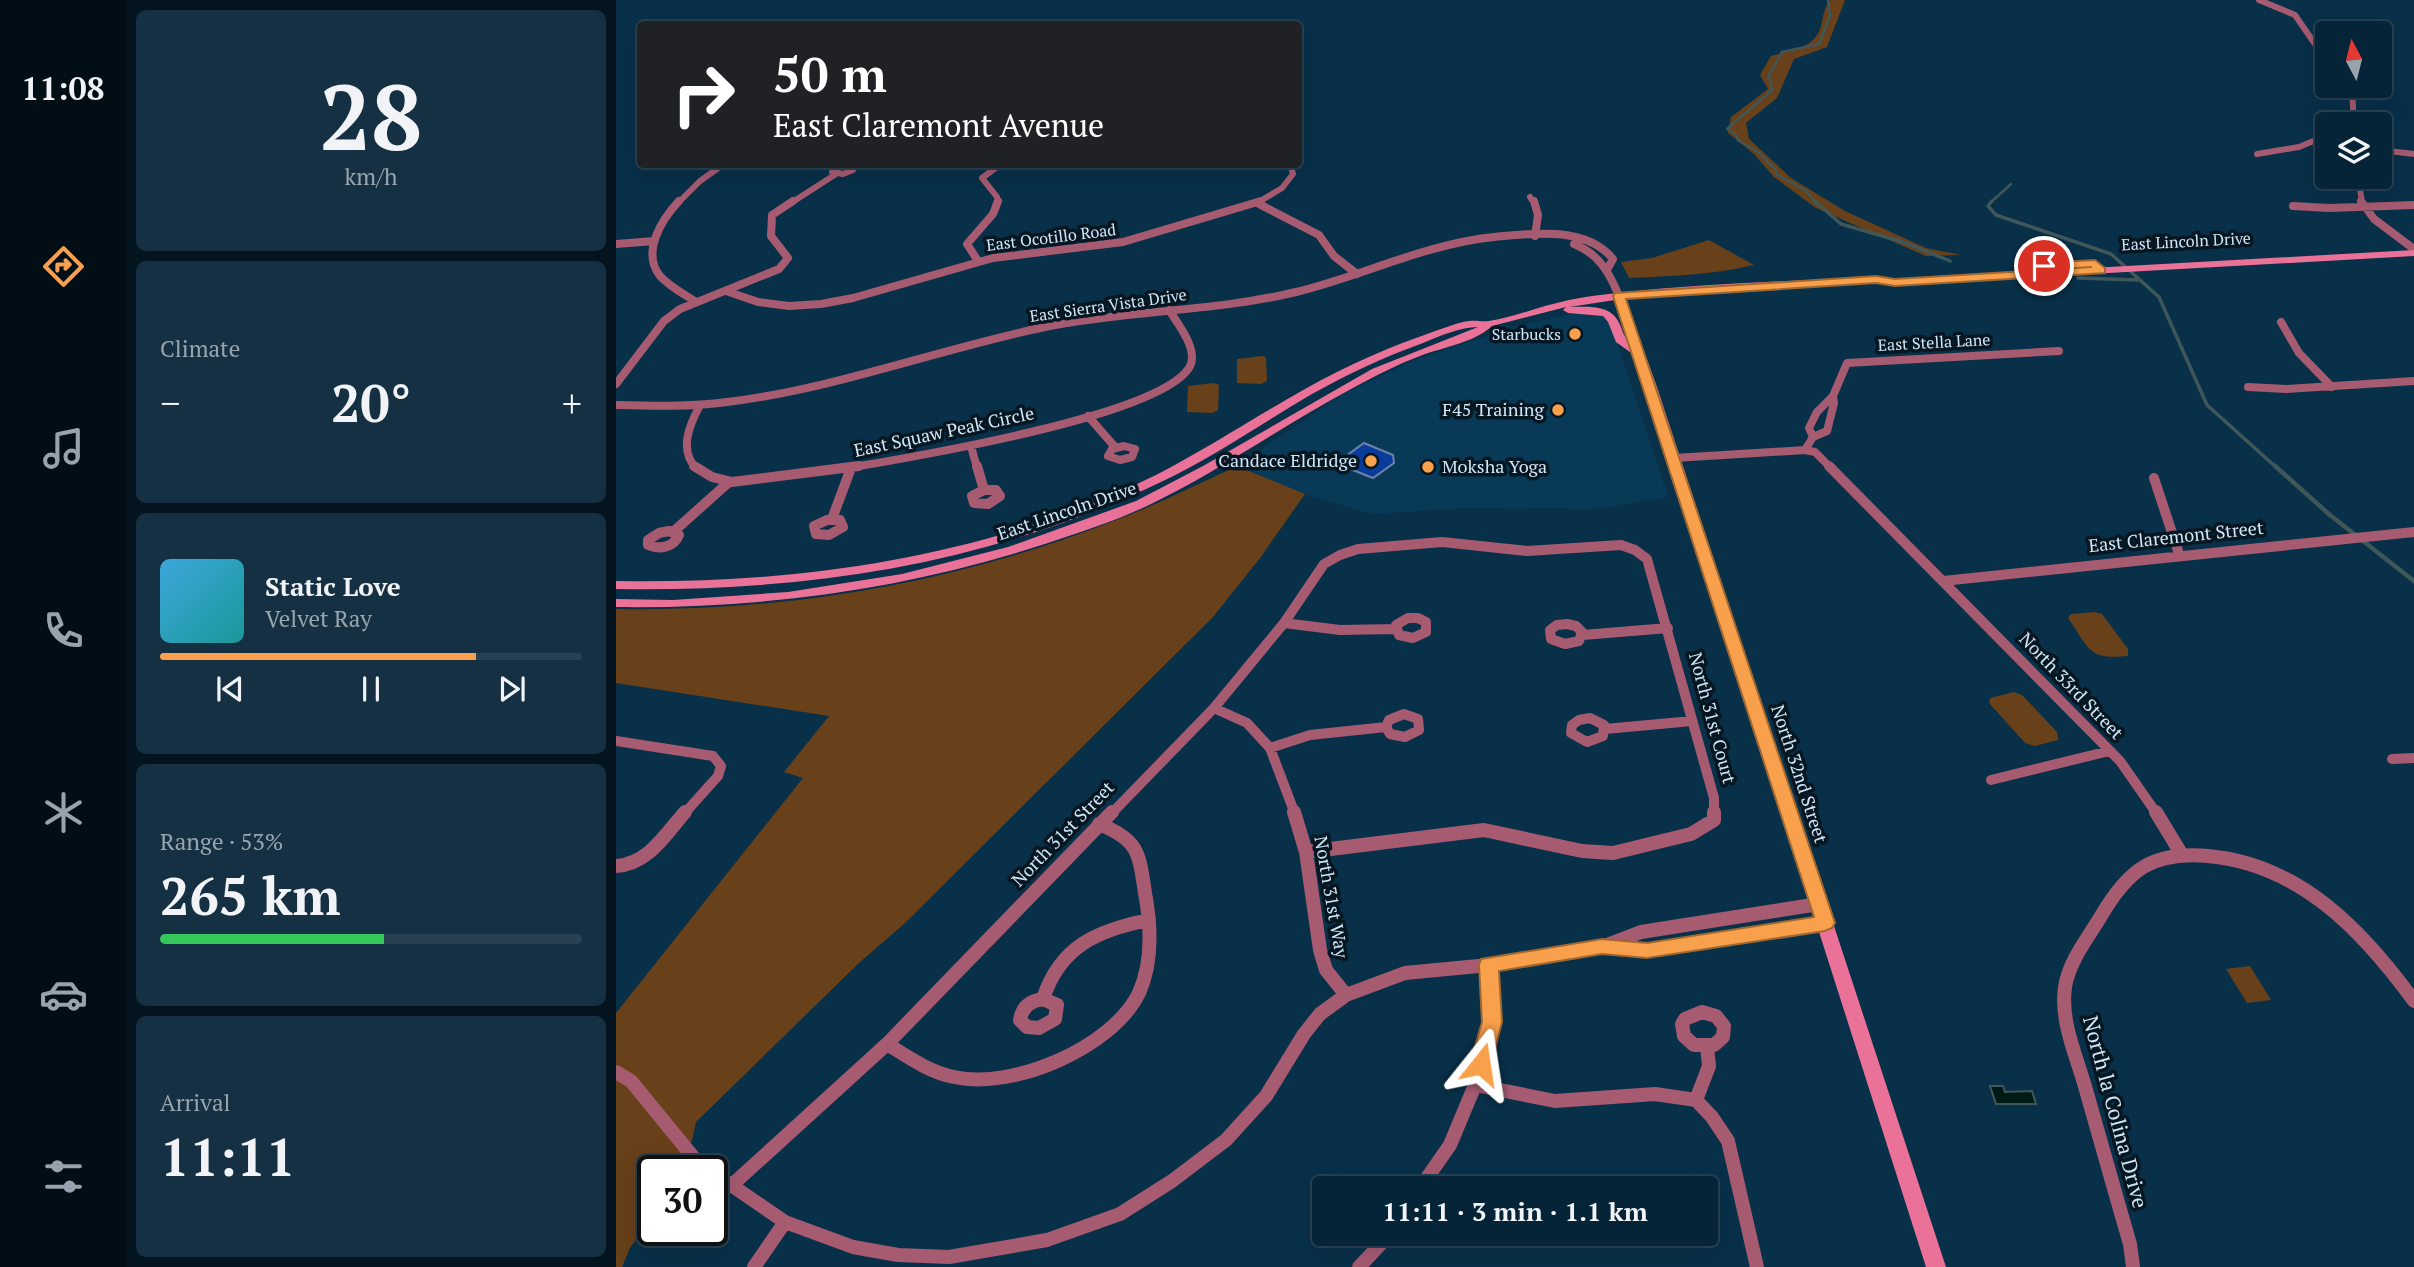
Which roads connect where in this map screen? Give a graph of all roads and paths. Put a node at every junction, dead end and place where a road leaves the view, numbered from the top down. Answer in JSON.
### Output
{"nodes":[{"id":1,"x":2259,"y":0,"type":"edge"},
{"id":2,"x":2315,"y":43,"type":"edge"},
{"id":3,"x":2315,"y":140,"type":"edge"},
{"id":4,"x":2392,"y":151,"type":"edge"},
{"id":5,"x":2257,"y":154,"type":"dead end"},
{"id":6,"x":2414,"y":154,"type":"edge"},
{"id":7,"x":717,"y":168,"type":"edge"},
{"id":8,"x":996,"y":168,"type":"edge"},
{"id":9,"x":1291,"y":168,"type":"edge"},
{"id":10,"x":836,"y":174,"type":"dead end"},
{"id":11,"x":2360,"y":189,"type":"edge"},
{"id":12,"x":1530,"y":197,"type":"dead end"},
{"id":13,"x":1257,"y":203,"type":"junction"},
{"id":14,"x":2414,"y":205,"type":"edge"},
{"id":15,"x":2293,"y":206,"type":"dead end"},
{"id":16,"x":2365,"y":209,"type":"junction"},
{"id":17,"x":1535,"y":236,"type":"junction"},
{"id":18,"x":1560,"y":237,"type":"junction"},
{"id":19,"x":654,"y":241,"type":"junction"},
{"id":20,"x":1587,"y":241,"type":"junction"},
{"id":21,"x":616,"y":244,"type":"edge"},
{"id":22,"x":1579,"y":245,"type":"junction"},
{"id":23,"x":2413,"y":248,"type":"edge"},
{"id":24,"x":978,"y":261,"type":"junction"},
{"id":25,"x":1608,"y":268,"type":"junction"},
{"id":26,"x":1357,"y":274,"type":"junction"},
{"id":27,"x":726,"y":291,"type":"junction"},
{"id":28,"x":1619,"y":296,"type":"junction"},
{"id":29,"x":696,"y":302,"type":"junction"},
{"id":30,"x":1169,"y":310,"type":"junction"},
{"id":31,"x":1539,"y":310,"type":"junction"},
{"id":32,"x":2281,"y":322,"type":"dead end"},
{"id":33,"x":1489,"y":324,"type":"junction"},
{"id":34,"x":2059,"y":351,"type":"dead end"},
{"id":35,"x":1639,"y":353,"type":"junction"},
{"id":36,"x":629,"y":365,"type":"junction"},
{"id":37,"x":616,"y":372,"type":"edge"},
{"id":38,"x":2414,"y":382,"type":"edge"},
{"id":39,"x":616,"y":384,"type":"edge"},
{"id":40,"x":2248,"y":387,"type":"dead end"},
{"id":41,"x":2332,"y":387,"type":"junction"},
{"id":42,"x":1833,"y":396,"type":"junction"},
{"id":43,"x":616,"y":405,"type":"edge"},
{"id":44,"x":699,"y":407,"type":"junction"},
{"id":45,"x":1087,"y":416,"type":"junction"},
{"id":46,"x":1813,"y":437,"type":"junction"},
{"id":47,"x":971,"y":446,"type":"junction"},
{"id":48,"x":1115,"y":447,"type":"dead end"},
{"id":49,"x":1805,"y":450,"type":"junction"},
{"id":50,"x":1674,"y":458,"type":"junction"},
{"id":51,"x":851,"y":468,"type":"junction"},
{"id":52,"x":2154,"y":478,"type":"dead end"},
{"id":53,"x":729,"y":482,"type":"junction"},
{"id":54,"x":984,"y":489,"type":"dead end"},
{"id":55,"x":832,"y":519,"type":"dead end"},
{"id":56,"x":2414,"y":531,"type":"edge"},
{"id":57,"x":674,"y":532,"type":"dead end"},
{"id":58,"x":1426,"y":543,"type":"joint"},
{"id":59,"x":2179,"y":554,"type":"junction"},
{"id":60,"x":1943,"y":581,"type":"junction"},
{"id":61,"x":616,"y":585,"type":"edge"},
{"id":62,"x":616,"y":603,"type":"edge"},
{"id":63,"x":1284,"y":623,"type":"junction"},
{"id":64,"x":1396,"y":628,"type":"dead end"},
{"id":65,"x":1668,"y":628,"type":"junction"},
{"id":66,"x":1583,"y":635,"type":"dead end"},
{"id":67,"x":1214,"y":708,"type":"junction"},
{"id":68,"x":1692,"y":721,"type":"junction"},
{"id":69,"x":1386,"y":727,"type":"dead end"},
{"id":70,"x":1605,"y":729,"type":"dead end"},
{"id":71,"x":616,"y":741,"type":"edge"},
{"id":72,"x":1270,"y":748,"type":"junction"},
{"id":73,"x":2109,"y":751,"type":"junction"},
{"id":74,"x":2414,"y":758,"type":"edge"},
{"id":75,"x":2392,"y":759,"type":"dead end"},
{"id":76,"x":1991,"y":780,"type":"dead end"},
{"id":77,"x":1099,"y":824,"type":"junction"},
{"id":78,"x":1307,"y":852,"type":"junction"},
{"id":79,"x":2182,"y":855,"type":"junction"},
{"id":80,"x":616,"y":866,"type":"edge"},
{"id":81,"x":1819,"y":904,"type":"junction"},
{"id":82,"x":1149,"y":920,"type":"junction"},
{"id":83,"x":1825,"y":923,"type":"junction"},
{"id":84,"x":1602,"y":947,"type":"junction"},
{"id":85,"x":1489,"y":965,"type":"junction"},
{"id":86,"x":1346,"y":995,"type":"junction"},
{"id":87,"x":1043,"y":999,"type":"dead end"},
{"id":88,"x":2414,"y":1001,"type":"edge"},
{"id":89,"x":887,"y":1044,"type":"junction"},
{"id":90,"x":1707,"y":1047,"type":"dead end"},
{"id":91,"x":616,"y":1072,"type":"edge"},
{"id":92,"x":1475,"y":1085,"type":"junction"},
{"id":93,"x":1696,"y":1100,"type":"junction"},
{"id":94,"x":691,"y":1155,"type":"edge"},
{"id":95,"x":1428,"y":1176,"type":"edge"},
{"id":96,"x":728,"y":1183,"type":"edge"},
{"id":97,"x":732,"y":1185,"type":"junction"},
{"id":98,"x":785,"y":1222,"type":"junction"},
{"id":99,"x":1379,"y":1246,"type":"edge"},
{"id":100,"x":754,"y":1267,"type":"edge"},
{"id":101,"x":1359,"y":1267,"type":"edge"},
{"id":102,"x":1757,"y":1267,"type":"edge"},
{"id":103,"x":1936,"y":1267,"type":"edge"},
{"id":104,"x":2133,"y":1267,"type":"edge"}],
"edges":[{"from":1,"to":2,"type":"street"},
{"from":3,"to":5,"type":"street"},
{"from":4,"to":6,"type":"street"},
{"from":7,"to":19,"type":"street"},
{"from":8,"to":24,"type":"street"},
{"from":9,"to":13,"type":"street","name":"East Ocotillo Road"},
{"from":10,"to":27,"type":"street"},
{"from":11,"to":16,"type":"street"},
{"from":12,"to":17,"type":"street"},
{"from":13,"to":24,"type":"street","name":"East Ocotillo Road"},
{"from":13,"to":26,"type":"street"},
{"from":14,"to":16,"type":"street"},
{"from":15,"to":16,"type":"street"},
{"from":16,"to":23,"type":"street"},
{"from":17,"to":18,"type":"street","name":"East Sierra Vista Drive"},
{"from":17,"to":26,"type":"street","name":"East Sierra Vista Drive"},
{"from":18,"to":20,"type":"street","name":"East Sierra Vista Drive"},
{"from":18,"to":22,"type":"street","name":"East Sierra Vista Drive"},
{"from":19,"to":21,"type":"street"},
{"from":19,"to":29,"type":"street"},
{"from":20,"to":22,"type":"street"},
{"from":20,"to":25,"type":"street"},
{"from":22,"to":25,"type":"street","name":"East Sierra Vista Drive"},
{"from":23,"to":28,"type":"main road","name":"East Lincoln Drive"},
{"from":24,"to":27,"type":"street","name":"East Ocotillo Road"},
{"from":25,"to":28,"type":"street"},
{"from":26,"to":30,"type":"street","name":"East Sierra Vista Drive"},
{"from":27,"to":29,"type":"street"},
{"from":28,"to":31,"type":"main road","name":"East Lincoln Drive"},
{"from":28,"to":35,"type":"main road","name":"North 32nd Street"},
{"from":29,"to":36,"type":"street"},
{"from":30,"to":44,"type":"street","name":"East Sierra Vista Drive"},
{"from":30,"to":45,"type":"street","name":"East Squaw Peak Circle"},
{"from":31,"to":33,"type":"main road","name":"East Lincoln Drive"},
{"from":31,"to":35,"type":"main road"},
{"from":32,"to":41,"type":"street"},
{"from":33,"to":61,"type":"main road","name":"East Lincoln Drive"},
{"from":33,"to":62,"type":"main road","name":"East Lincoln Drive"},
{"from":34,"to":42,"type":"street","name":"East Stella Lane"},
{"from":35,"to":50,"type":"main road","name":"North 32nd Street"},
{"from":36,"to":37,"type":"street"},
{"from":36,"to":39,"type":"street"},
{"from":38,"to":41,"type":"street"},
{"from":40,"to":41,"type":"street"},
{"from":42,"to":46,"type":"street","name":"East Stella Lane"},
{"from":42,"to":46,"type":"street","name":"East Stella Lane"},
{"from":43,"to":44,"type":"street","name":"East Sierra Vista Drive"},
{"from":44,"to":53,"type":"street","name":"East Squaw Peak Circle"},
{"from":45,"to":47,"type":"street","name":"East Squaw Peak Circle"},
{"from":45,"to":48,"type":"street"},
{"from":46,"to":49,"type":"street","name":"East Stella Lane"},
{"from":47,"to":51,"type":"street","name":"East Squaw Peak Circle"},
{"from":47,"to":54,"type":"street"},
{"from":49,"to":50,"type":"street"},
{"from":49,"to":60,"type":"street","name":"North 33rd Street"},
{"from":50,"to":81,"type":"main road","name":"North 32nd Street"},
{"from":51,"to":53,"type":"street","name":"East Squaw Peak Circle"},
{"from":51,"to":55,"type":"street"},
{"from":52,"to":59,"type":"street"},
{"from":53,"to":57,"type":"street"},
{"from":56,"to":59,"type":"street","name":"East Claremont Street"},
{"from":58,"to":63,"type":"street","name":"North 31st Street"},
{"from":58,"to":65,"type":"street","name":"North 31st Court"},
{"from":59,"to":60,"type":"street","name":"East Claremont Street"},
{"from":60,"to":73,"type":"street","name":"North 33rd Street"},
{"from":63,"to":64,"type":"street"},
{"from":63,"to":67,"type":"street","name":"North 31st Street"},
{"from":65,"to":66,"type":"street"},
{"from":65,"to":68,"type":"street","name":"North 31st Court"},
{"from":67,"to":72,"type":"street","name":"North 31st Way"},
{"from":67,"to":77,"type":"street","name":"North 31st Street"},
{"from":68,"to":70,"type":"street"},
{"from":68,"to":78,"type":"street","name":"North 31st Court"},
{"from":69,"to":72,"type":"street"},
{"from":71,"to":80,"type":"street"},
{"from":72,"to":78,"type":"street","name":"North 31st Way"},
{"from":73,"to":76,"type":"street"},
{"from":73,"to":79,"type":"street","name":"North 33rd Street"},
{"from":74,"to":75,"type":"street"},
{"from":77,"to":82,"type":"street"},
{"from":77,"to":89,"type":"street","name":"North 31st Street"},
{"from":78,"to":86,"type":"street","name":"North 31st Way"},
{"from":79,"to":88,"type":"street"},
{"from":79,"to":104,"type":"street","name":"North la Colina Drive"},
{"from":81,"to":83,"type":"main road","name":"North 32nd Street"},
{"from":81,"to":84,"type":"street"},
{"from":82,"to":87,"type":"street"},
{"from":82,"to":89,"type":"street"},
{"from":83,"to":84,"type":"street"},
{"from":83,"to":103,"type":"main road","name":"North 32nd Street"},
{"from":84,"to":85,"type":"street"},
{"from":85,"to":86,"type":"street"},
{"from":85,"to":92,"type":"street"},
{"from":86,"to":98,"type":"street"},
{"from":89,"to":97,"type":"street","name":"North 31st Street"},
{"from":90,"to":93,"type":"street"},
{"from":91,"to":94,"type":"street"},
{"from":92,"to":93,"type":"street"},
{"from":92,"to":95,"type":"street"},
{"from":93,"to":102,"type":"street"},
{"from":96,"to":97,"type":"street"},
{"from":97,"to":98,"type":"street"},
{"from":98,"to":100,"type":"street"},
{"from":99,"to":101,"type":"street"}]}
